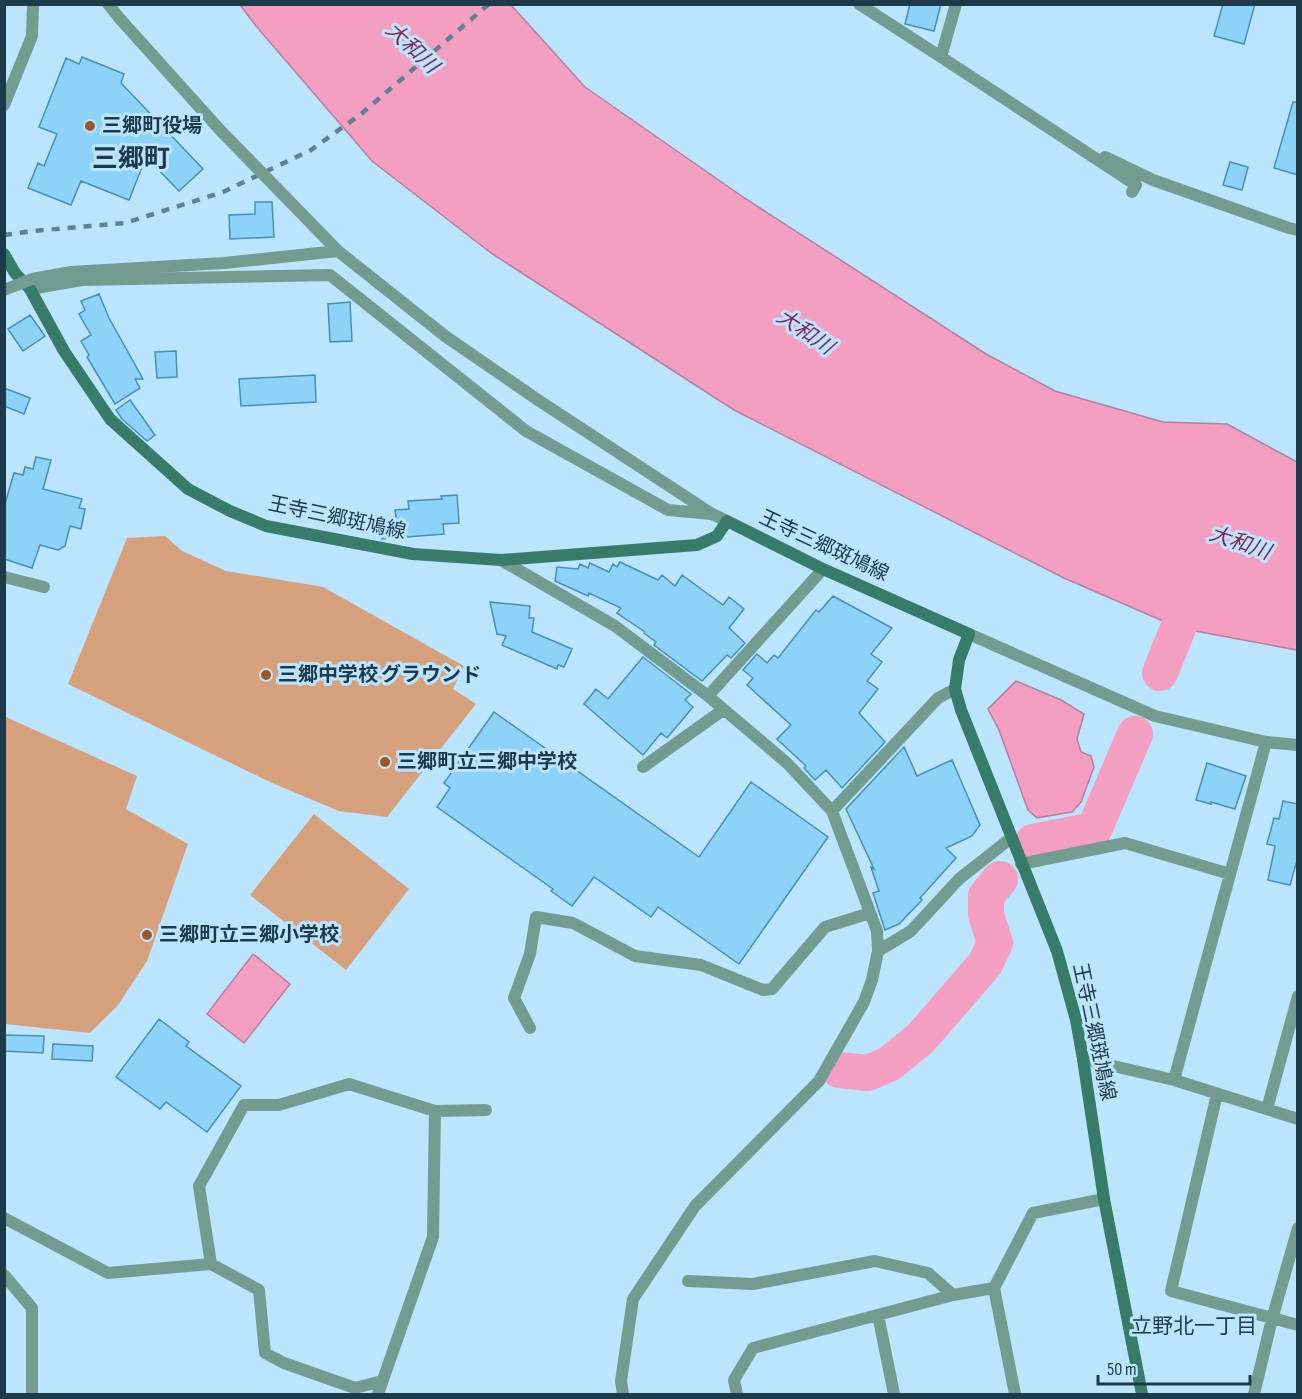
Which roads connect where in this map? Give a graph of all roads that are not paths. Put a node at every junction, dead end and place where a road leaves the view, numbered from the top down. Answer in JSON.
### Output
{"nodes":[{"id":1,"x":33,"y":4,"type":"edge"},
{"id":2,"x":108,"y":4,"type":"edge"},
{"id":3,"x":859,"y":4,"type":"edge"},
{"id":4,"x":956,"y":4,"type":"edge"},
{"id":5,"x":941,"y":57,"type":"junction"},
{"id":6,"x":4,"y":105,"type":"edge"},
{"id":7,"x":1065,"y":139,"type":"junction"},
{"id":8,"x":1132,"y":192,"type":"dead end"},
{"id":9,"x":1298,"y":230,"type":"edge"},
{"id":10,"x":338,"y":251,"type":"junction"},
{"id":11,"x":4,"y":255,"type":"edge"},
{"id":12,"x":30,"y":289,"type":"junction"},
{"id":13,"x":4,"y":290,"type":"edge"},
{"id":14,"x":712,"y":514,"type":"junction"},
{"id":15,"x":727,"y":521,"type":"junction"},
{"id":16,"x":501,"y":560,"type":"junction"},
{"id":17,"x":824,"y":569,"type":"junction"},
{"id":18,"x":4,"y":577,"type":"edge"},
{"id":19,"x":44,"y":587,"type":"dead end"},
{"id":20,"x":969,"y":634,"type":"junction"},
{"id":21,"x":955,"y":689,"type":"junction"},
{"id":22,"x":708,"y":696,"type":"junction"},
{"id":23,"x":723,"y":710,"type":"junction"},
{"id":24,"x":1266,"y":742,"type":"junction"},
{"id":25,"x":1298,"y":745,"type":"edge"},
{"id":26,"x":643,"y":767,"type":"dead end"},
{"id":27,"x":832,"y":811,"type":"junction"},
{"id":28,"x":1011,"y":838,"type":"junction"},
{"id":29,"x":1021,"y":864,"type":"junction"},
{"id":30,"x":1230,"y":874,"type":"junction"},
{"id":31,"x":870,"y":913,"type":"junction"},
{"id":32,"x":878,"y":951,"type":"junction"},
{"id":33,"x":1298,"y":996,"type":"edge"},
{"id":34,"x":530,"y":1028,"type":"dead end"},
{"id":35,"x":1083,"y":1059,"type":"junction"},
{"id":36,"x":1174,"y":1080,"type":"junction"},
{"id":37,"x":1217,"y":1094,"type":"junction"},
{"id":38,"x":1267,"y":1109,"type":"junction"},
{"id":39,"x":486,"y":1110,"type":"dead end"},
{"id":40,"x":435,"y":1111,"type":"junction"},
{"id":41,"x":1298,"y":1119,"type":"edge"},
{"id":42,"x":1104,"y":1199,"type":"junction"},
{"id":43,"x":4,"y":1218,"type":"edge"},
{"id":44,"x":1298,"y":1228,"type":"edge"},
{"id":45,"x":211,"y":1264,"type":"junction"},
{"id":46,"x":4,"y":1275,"type":"edge"},
{"id":47,"x":688,"y":1281,"type":"dead end"},
{"id":48,"x":994,"y":1288,"type":"junction"},
{"id":49,"x":953,"y":1295,"type":"junction"},
{"id":50,"x":878,"y":1315,"type":"junction"},
{"id":51,"x":1272,"y":1319,"type":"junction"},
{"id":52,"x":1298,"y":1325,"type":"edge"},
{"id":53,"x":382,"y":1382,"type":"junction"},
{"id":54,"x":32,"y":1395,"type":"edge"},
{"id":55,"x":378,"y":1395,"type":"edge"},
{"id":56,"x":623,"y":1395,"type":"edge"},
{"id":57,"x":737,"y":1395,"type":"edge"},
{"id":58,"x":894,"y":1395,"type":"edge"},
{"id":59,"x":1015,"y":1395,"type":"edge"},
{"id":60,"x":1142,"y":1395,"type":"edge"},
{"id":61,"x":1254,"y":1395,"type":"edge"}],
"edges":[{"from":1,"to":6,"type":"street"},
{"from":2,"to":10,"type":"street","bridge":true},
{"from":3,"to":5,"type":"street"},
{"from":4,"to":5,"type":"street"},
{"from":5,"to":7,"type":"street"},
{"from":7,"to":8,"type":"street"},
{"from":7,"to":9,"type":"street"},
{"from":10,"to":13,"type":"street","bridge":true},
{"from":10,"to":14,"type":"street","bridge":true},
{"from":11,"to":12,"type":"main road","name":"王寺三郷斑鳩線"},
{"from":12,"to":14,"type":"street"},
{"from":12,"to":16,"type":"main road","name":"王寺三郷斑鳩線"},
{"from":14,"to":15,"type":"street"},
{"from":15,"to":16,"type":"main road","name":"王寺三郷斑鳩線"},
{"from":15,"to":17,"type":"main road","name":"王寺三郷斑鳩線"},
{"from":16,"to":22,"type":"street"},
{"from":17,"to":20,"type":"main road","name":"王寺三郷斑鳩線"},
{"from":17,"to":22,"type":"street"},
{"from":18,"to":19,"type":"street"},
{"from":20,"to":21,"type":"main road","name":"王寺三郷斑鳩線"},
{"from":20,"to":24,"type":"street"},
{"from":21,"to":27,"type":"street"},
{"from":21,"to":28,"type":"main road","name":"王寺三郷斑鳩線"},
{"from":22,"to":23,"type":"street"},
{"from":23,"to":26,"type":"street"},
{"from":23,"to":27,"type":"street"},
{"from":24,"to":25,"type":"street"},
{"from":24,"to":30,"type":"street"},
{"from":27,"to":31,"type":"street"},
{"from":28,"to":29,"type":"main road","name":"王寺三郷斑鳩線"},
{"from":28,"to":32,"type":"street"},
{"from":29,"to":30,"type":"street"},
{"from":29,"to":35,"type":"main road","name":"王寺三郷斑鳩線"},
{"from":30,"to":36,"type":"street"},
{"from":31,"to":32,"type":"street"},
{"from":31,"to":34,"type":"street"},
{"from":32,"to":56,"type":"street"},
{"from":33,"to":38,"type":"street"},
{"from":35,"to":36,"type":"street"},
{"from":35,"to":42,"type":"main road","name":"王寺三郷斑鳩線"},
{"from":36,"to":37,"type":"street"},
{"from":37,"to":38,"type":"street"},
{"from":37,"to":51,"type":"street"},
{"from":38,"to":41,"type":"street"},
{"from":39,"to":40,"type":"street"},
{"from":40,"to":45,"type":"street"},
{"from":40,"to":53,"type":"street"},
{"from":42,"to":48,"type":"street"},
{"from":42,"to":60,"type":"main road","name":"王寺三郷斑鳩線"},
{"from":43,"to":45,"type":"street"},
{"from":44,"to":51,"type":"street"},
{"from":45,"to":53,"type":"street"},
{"from":46,"to":54,"type":"street"},
{"from":47,"to":49,"type":"street"},
{"from":48,"to":49,"type":"street"},
{"from":48,"to":59,"type":"street"},
{"from":49,"to":50,"type":"street"},
{"from":50,"to":57,"type":"street"},
{"from":50,"to":58,"type":"street"},
{"from":51,"to":52,"type":"street"},
{"from":51,"to":61,"type":"street"},
{"from":53,"to":55,"type":"street"}]}
